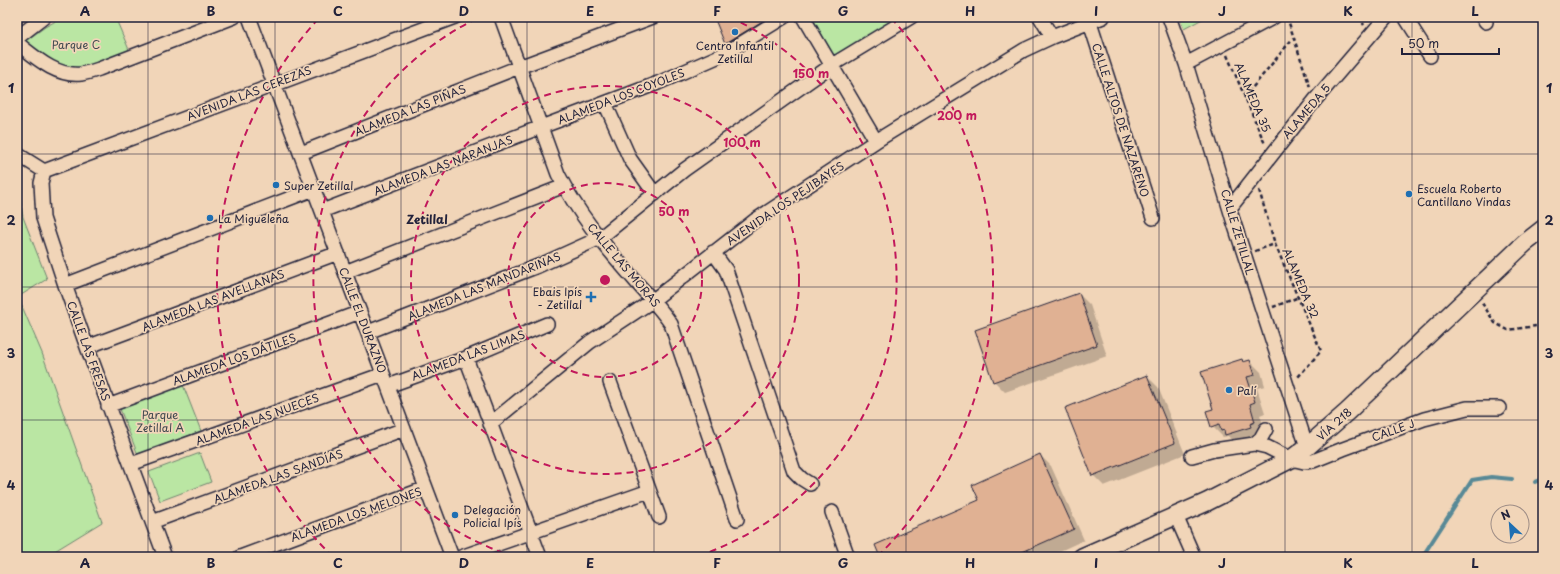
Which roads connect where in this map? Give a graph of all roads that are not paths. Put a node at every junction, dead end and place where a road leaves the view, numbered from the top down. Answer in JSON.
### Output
{"nodes":[{"id":1,"x":44,"y":17,"type":"edge"},
{"id":2,"x":234,"y":17,"type":"edge"},
{"id":3,"x":249,"y":17,"type":"edge"},
{"id":4,"x":455,"y":17,"type":"edge"},
{"id":5,"x":500,"y":17,"type":"edge"},
{"id":6,"x":653,"y":17,"type":"edge"},
{"id":7,"x":784,"y":17,"type":"edge"},
{"id":8,"x":803,"y":17,"type":"edge"},
{"id":9,"x":910,"y":17,"type":"edge"},
{"id":10,"x":1040,"y":17,"type":"edge"},
{"id":11,"x":1103,"y":17,"type":"edge"},
{"id":12,"x":1169,"y":17,"type":"edge"},
{"id":13,"x":1274,"y":17,"type":"edge"},
{"id":14,"x":1386,"y":17,"type":"edge"},
{"id":15,"x":1405,"y":17,"type":"edge"},
{"id":16,"x":1090,"y":23,"type":"junction"},
{"id":17,"x":1052,"y":37,"type":"junction"},
{"id":18,"x":17,"y":38,"type":"edge"},
{"id":19,"x":17,"y":43,"type":"edge"},
{"id":20,"x":1430,"y":56,"type":"dead end"},
{"id":21,"x":1186,"y":64,"type":"junction"},
{"id":22,"x":832,"y":65,"type":"junction"},
{"id":23,"x":519,"y":67,"type":"junction"},
{"id":24,"x":274,"y":83,"type":"junction"},
{"id":25,"x":605,"y":103,"type":"junction"},
{"id":26,"x":541,"y":126,"type":"junction"},
{"id":27,"x":876,"y":141,"type":"junction"},
{"id":28,"x":301,"y":153,"type":"junction"},
{"id":29,"x":17,"y":154,"type":"edge"},
{"id":30,"x":44,"y":171,"type":"junction"},
{"id":31,"x":564,"y":186,"type":"junction"},
{"id":32,"x":314,"y":189,"type":"junction"},
{"id":33,"x":655,"y":194,"type":"junction"},
{"id":34,"x":1230,"y":208,"type":"junction"},
{"id":35,"x":322,"y":211,"type":"junction"},
{"id":36,"x":1153,"y":218,"type":"dead end"},
{"id":37,"x":1543,"y":229,"type":"edge"},
{"id":38,"x":600,"y":238,"type":"junction"},
{"id":39,"x":713,"y":252,"type":"junction"},
{"id":40,"x":338,"y":253,"type":"junction"},
{"id":41,"x":345,"y":272,"type":"junction"},
{"id":42,"x":65,"y":285,"type":"junction"},
{"id":43,"x":652,"y":301,"type":"junction"},
{"id":44,"x":360,"y":312,"type":"junction"},
{"id":45,"x":547,"y":324,"type":"dead end"},
{"id":46,"x":368,"y":332,"type":"junction"},
{"id":47,"x":87,"y":347,"type":"junction"},
{"id":48,"x":466,"y":358,"type":"junction"},
{"id":49,"x":386,"y":380,"type":"junction"},
{"id":50,"x":610,"y":382,"type":"dead end"},
{"id":51,"x":108,"y":406,"type":"junction"},
{"id":52,"x":1499,"y":408,"type":"dead end"},
{"id":53,"x":490,"y":424,"type":"junction"},
{"id":54,"x":404,"y":429,"type":"junction"},
{"id":55,"x":1266,"y":429,"type":"dead end"},
{"id":56,"x":1254,"y":444,"type":"junction"},
{"id":57,"x":1307,"y":447,"type":"junction"},
{"id":58,"x":1192,"y":456,"type":"dead end"},
{"id":59,"x":1290,"y":458,"type":"junction"},
{"id":60,"x":131,"y":464,"type":"junction"},
{"id":61,"x":810,"y":484,"type":"dead end"},
{"id":62,"x":426,"y":488,"type":"junction"},
{"id":63,"x":649,"y":491,"type":"junction"},
{"id":64,"x":832,"y":512,"type":"dead end"},
{"id":65,"x":1176,"y":516,"type":"junction"},
{"id":66,"x":659,"y":517,"type":"dead end"},
{"id":67,"x":737,"y":519,"type":"dead end"},
{"id":68,"x":152,"y":522,"type":"junction"},
{"id":69,"x":530,"y":532,"type":"junction"},
{"id":70,"x":165,"y":557,"type":"edge"},
{"id":71,"x":240,"y":557,"type":"edge"},
{"id":72,"x":452,"y":557,"type":"edge"},
{"id":73,"x":461,"y":557,"type":"edge"},
{"id":74,"x":540,"y":557,"type":"edge"},
{"id":75,"x":848,"y":557,"type":"edge"},
{"id":76,"x":1084,"y":557,"type":"edge"},
{"id":77,"x":1194,"y":557,"type":"edge"}],
"edges":[{"from":1,"to":18,"type":"street"},
{"from":2,"to":19,"type":"street"},
{"from":3,"to":24,"type":"street","name":"CALLE EL DURAZNO"},
{"from":4,"to":24,"type":"street","name":"AVENIDA LAS CEREZAS"},
{"from":5,"to":23,"type":"street","name":"CALLE LAS MORAS"},
{"from":6,"to":23,"type":"street","name":"ALAMEDA LAS PIÑAS"},
{"from":7,"to":25,"type":"street","name":"ALAMEDA LOS COYOLES"},
{"from":8,"to":22,"type":"street"},
{"from":9,"to":22,"type":"street","name":"ALAMEDA LAS MANDARINAS"},
{"from":10,"to":17,"type":"street"},
{"from":11,"to":16,"type":"street","name":"AVENIDA LOS PEJIBAYES"},
{"from":12,"to":21,"type":"street","name":"CALLE ZETILLAL"},
{"from":13,"to":21,"type":"street"},
{"from":14,"to":34,"type":"street","name":"ALAMEDA 5"},
{"from":15,"to":20,"type":"street"},
{"from":16,"to":17,"type":"street","name":"AVENIDA LOS PEJIBAYES"},
{"from":16,"to":36,"type":"street","name":"CALLE ALTOS DE NAZARENO"},
{"from":17,"to":27,"type":"street","name":"AVENIDA LOS PEJIBAYES"},
{"from":21,"to":34,"type":"street","name":"CALLE ZETILLAL"},
{"from":22,"to":27,"type":"street"},
{"from":22,"to":33,"type":"street","name":"ALAMEDA LAS MANDARINAS"},
{"from":23,"to":26,"type":"street","name":"CALLE LAS MORAS"},
{"from":23,"to":28,"type":"street","name":"ALAMEDA LAS PIÑAS"},
{"from":24,"to":28,"type":"street","name":"CALLE EL DURAZNO"},
{"from":24,"to":30,"type":"street","name":"AVENIDA LAS CEREZAS"},
{"from":25,"to":26,"type":"street","name":"ALAMEDA LOS COYOLES"},
{"from":25,"to":33,"type":"street"},
{"from":26,"to":31,"type":"street","name":"CALLE LAS MORAS"},
{"from":26,"to":35,"type":"street","name":"ALAMEDA LAS NARANJAS"},
{"from":27,"to":39,"type":"street","name":"AVENIDA LOS PEJIBAYES"},
{"from":28,"to":32,"type":"street","name":"CALLE EL DURAZNO"},
{"from":29,"to":30,"type":"street"},
{"from":30,"to":42,"type":"street","name":"CALLE LAS FRESAS"},
{"from":31,"to":38,"type":"street","name":"CALLE LAS MORAS"},
{"from":31,"to":41,"type":"street"},
{"from":32,"to":35,"type":"street","name":"CALLE EL DURAZNO"},
{"from":32,"to":42,"type":"street"},
{"from":33,"to":38,"type":"street","name":"ALAMEDA LAS MANDARINAS"},
{"from":34,"to":57,"type":"street","name":"CALLE ZETILLAL"},
{"from":35,"to":40,"type":"street","name":"CALLE EL DURAZNO"},
{"from":37,"to":57,"type":"main road","name":"VÍA 218"},
{"from":38,"to":43,"type":"street","name":"CALLE LAS MORAS"},
{"from":38,"to":46,"type":"street","name":"ALAMEDA LAS MANDARINAS"},
{"from":39,"to":43,"type":"street","name":"AVENIDA LOS PEJIBAYES"},
{"from":39,"to":61,"type":"street"},
{"from":40,"to":41,"type":"street","name":"CALLE EL DURAZNO"},
{"from":40,"to":47,"type":"street","name":"ALAMEDA LAS AVELLANAS"},
{"from":41,"to":44,"type":"street","name":"CALLE EL DURAZNO"},
{"from":42,"to":47,"type":"street","name":"CALLE LAS FRESAS"},
{"from":43,"to":53,"type":"street","name":"AVENIDA LOS PEJIBAYES"},
{"from":43,"to":67,"type":"street","name":"CALLE LAS MORAS"},
{"from":44,"to":46,"type":"street","name":"CALLE EL DURAZNO"},
{"from":44,"to":51,"type":"street","name":"ALAMEDA LOS DÁTILES"},
{"from":45,"to":48,"type":"street","name":"ALAMEDA LAS LIMAS"},
{"from":46,"to":49,"type":"street","name":"CALLE EL DURAZNO"},
{"from":47,"to":51,"type":"street","name":"CALLE LAS FRESAS"},
{"from":48,"to":49,"type":"street","name":"ALAMEDA LAS LIMAS"},
{"from":48,"to":53,"type":"street"},
{"from":49,"to":54,"type":"street","name":"CALLE EL DURAZNO"},
{"from":49,"to":60,"type":"street","name":"ALAMEDA LAS NUECES"},
{"from":50,"to":63,"type":"street"},
{"from":51,"to":60,"type":"street","name":"CALLE LAS FRESAS"},
{"from":52,"to":59,"type":"street","name":"CALLE J"},
{"from":53,"to":69,"type":"street"},
{"from":54,"to":62,"type":"street","name":"CALLE EL DURAZNO"},
{"from":54,"to":68,"type":"street","name":"ALAMEDA LAS SANDÍAS"},
{"from":55,"to":56,"type":"street"},
{"from":56,"to":58,"type":"street"},
{"from":56,"to":59,"type":"street","name":"CALLE J"},
{"from":57,"to":59,"type":"main road","name":"VÍA 218"},
{"from":59,"to":65,"type":"main road","name":"VÍA 218"},
{"from":60,"to":68,"type":"street","name":"CALLE LAS FRESAS"},
{"from":62,"to":71,"type":"street","name":"ALAMEDA LOS MELONES"},
{"from":62,"to":72,"type":"street","name":"CALLE EL DURAZNO"},
{"from":63,"to":66,"type":"street"},
{"from":63,"to":69,"type":"street"},
{"from":64,"to":75,"type":"street"},
{"from":65,"to":76,"type":"main road","name":"VÍA 218"},
{"from":65,"to":77,"type":"street"},
{"from":68,"to":70,"type":"street","name":"CALLE LAS FRESAS"},
{"from":69,"to":73,"type":"street"},
{"from":69,"to":74,"type":"street"}]}
